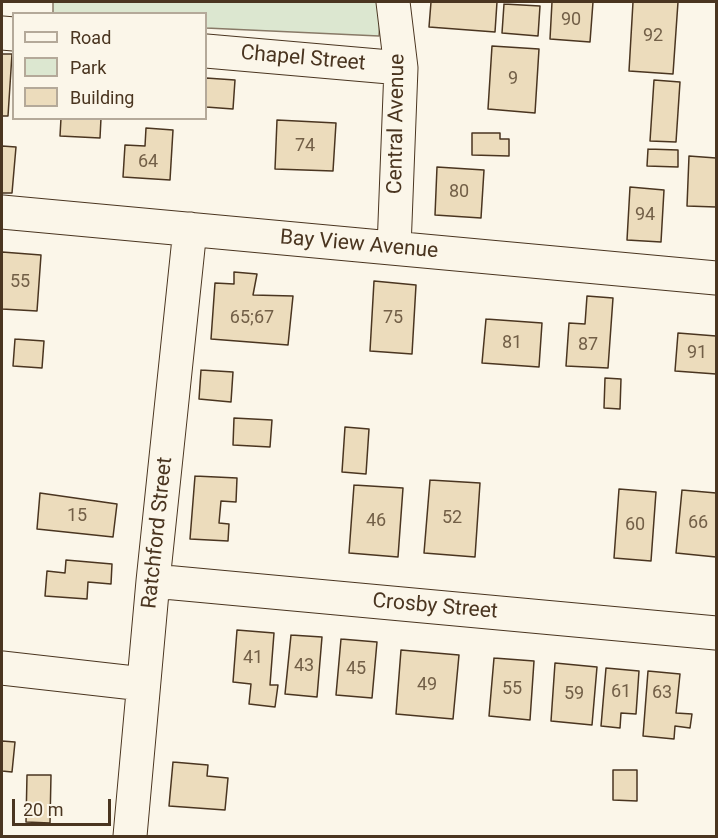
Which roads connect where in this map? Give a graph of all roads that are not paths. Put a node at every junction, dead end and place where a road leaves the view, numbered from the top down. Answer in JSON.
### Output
{"nodes":[{"id":1,"x":393,"y":2,"type":"edge"},
{"id":2,"x":207,"y":51,"type":"edge"},
{"id":3,"x":401,"y":68,"type":"junction"},
{"id":4,"x":2,"y":212,"type":"edge"},
{"id":5,"x":190,"y":229,"type":"junction"},
{"id":6,"x":394,"y":248,"type":"junction"},
{"id":7,"x":717,"y":278,"type":"edge"},
{"id":8,"x":153,"y":581,"type":"junction"},
{"id":9,"x":717,"y":633,"type":"edge"},
{"id":10,"x":2,"y":668,"type":"edge"},
{"id":11,"x":143,"y":684,"type":"junction"},
{"id":12,"x":130,"y":837,"type":"edge"}],
"edges":[{"from":1,"to":3,"type":"street","name":"Central Avenue"},
{"from":2,"to":3,"type":"street","name":"Chapel Street"},
{"from":3,"to":6,"type":"street","name":"Central Avenue"},
{"from":4,"to":5,"type":"street","name":"Bay View Avenue"},
{"from":5,"to":6,"type":"street","name":"Bay View Avenue"},
{"from":5,"to":8,"type":"street","name":"Ratchford Street"},
{"from":6,"to":7,"type":"street","name":"Bay View Avenue"},
{"from":8,"to":9,"type":"street","name":"Crosby Street"},
{"from":8,"to":11,"type":"street","name":"Ratchford Street"},
{"from":10,"to":11,"type":"street"},
{"from":11,"to":12,"type":"street","name":"Ratchford Street"}]}
